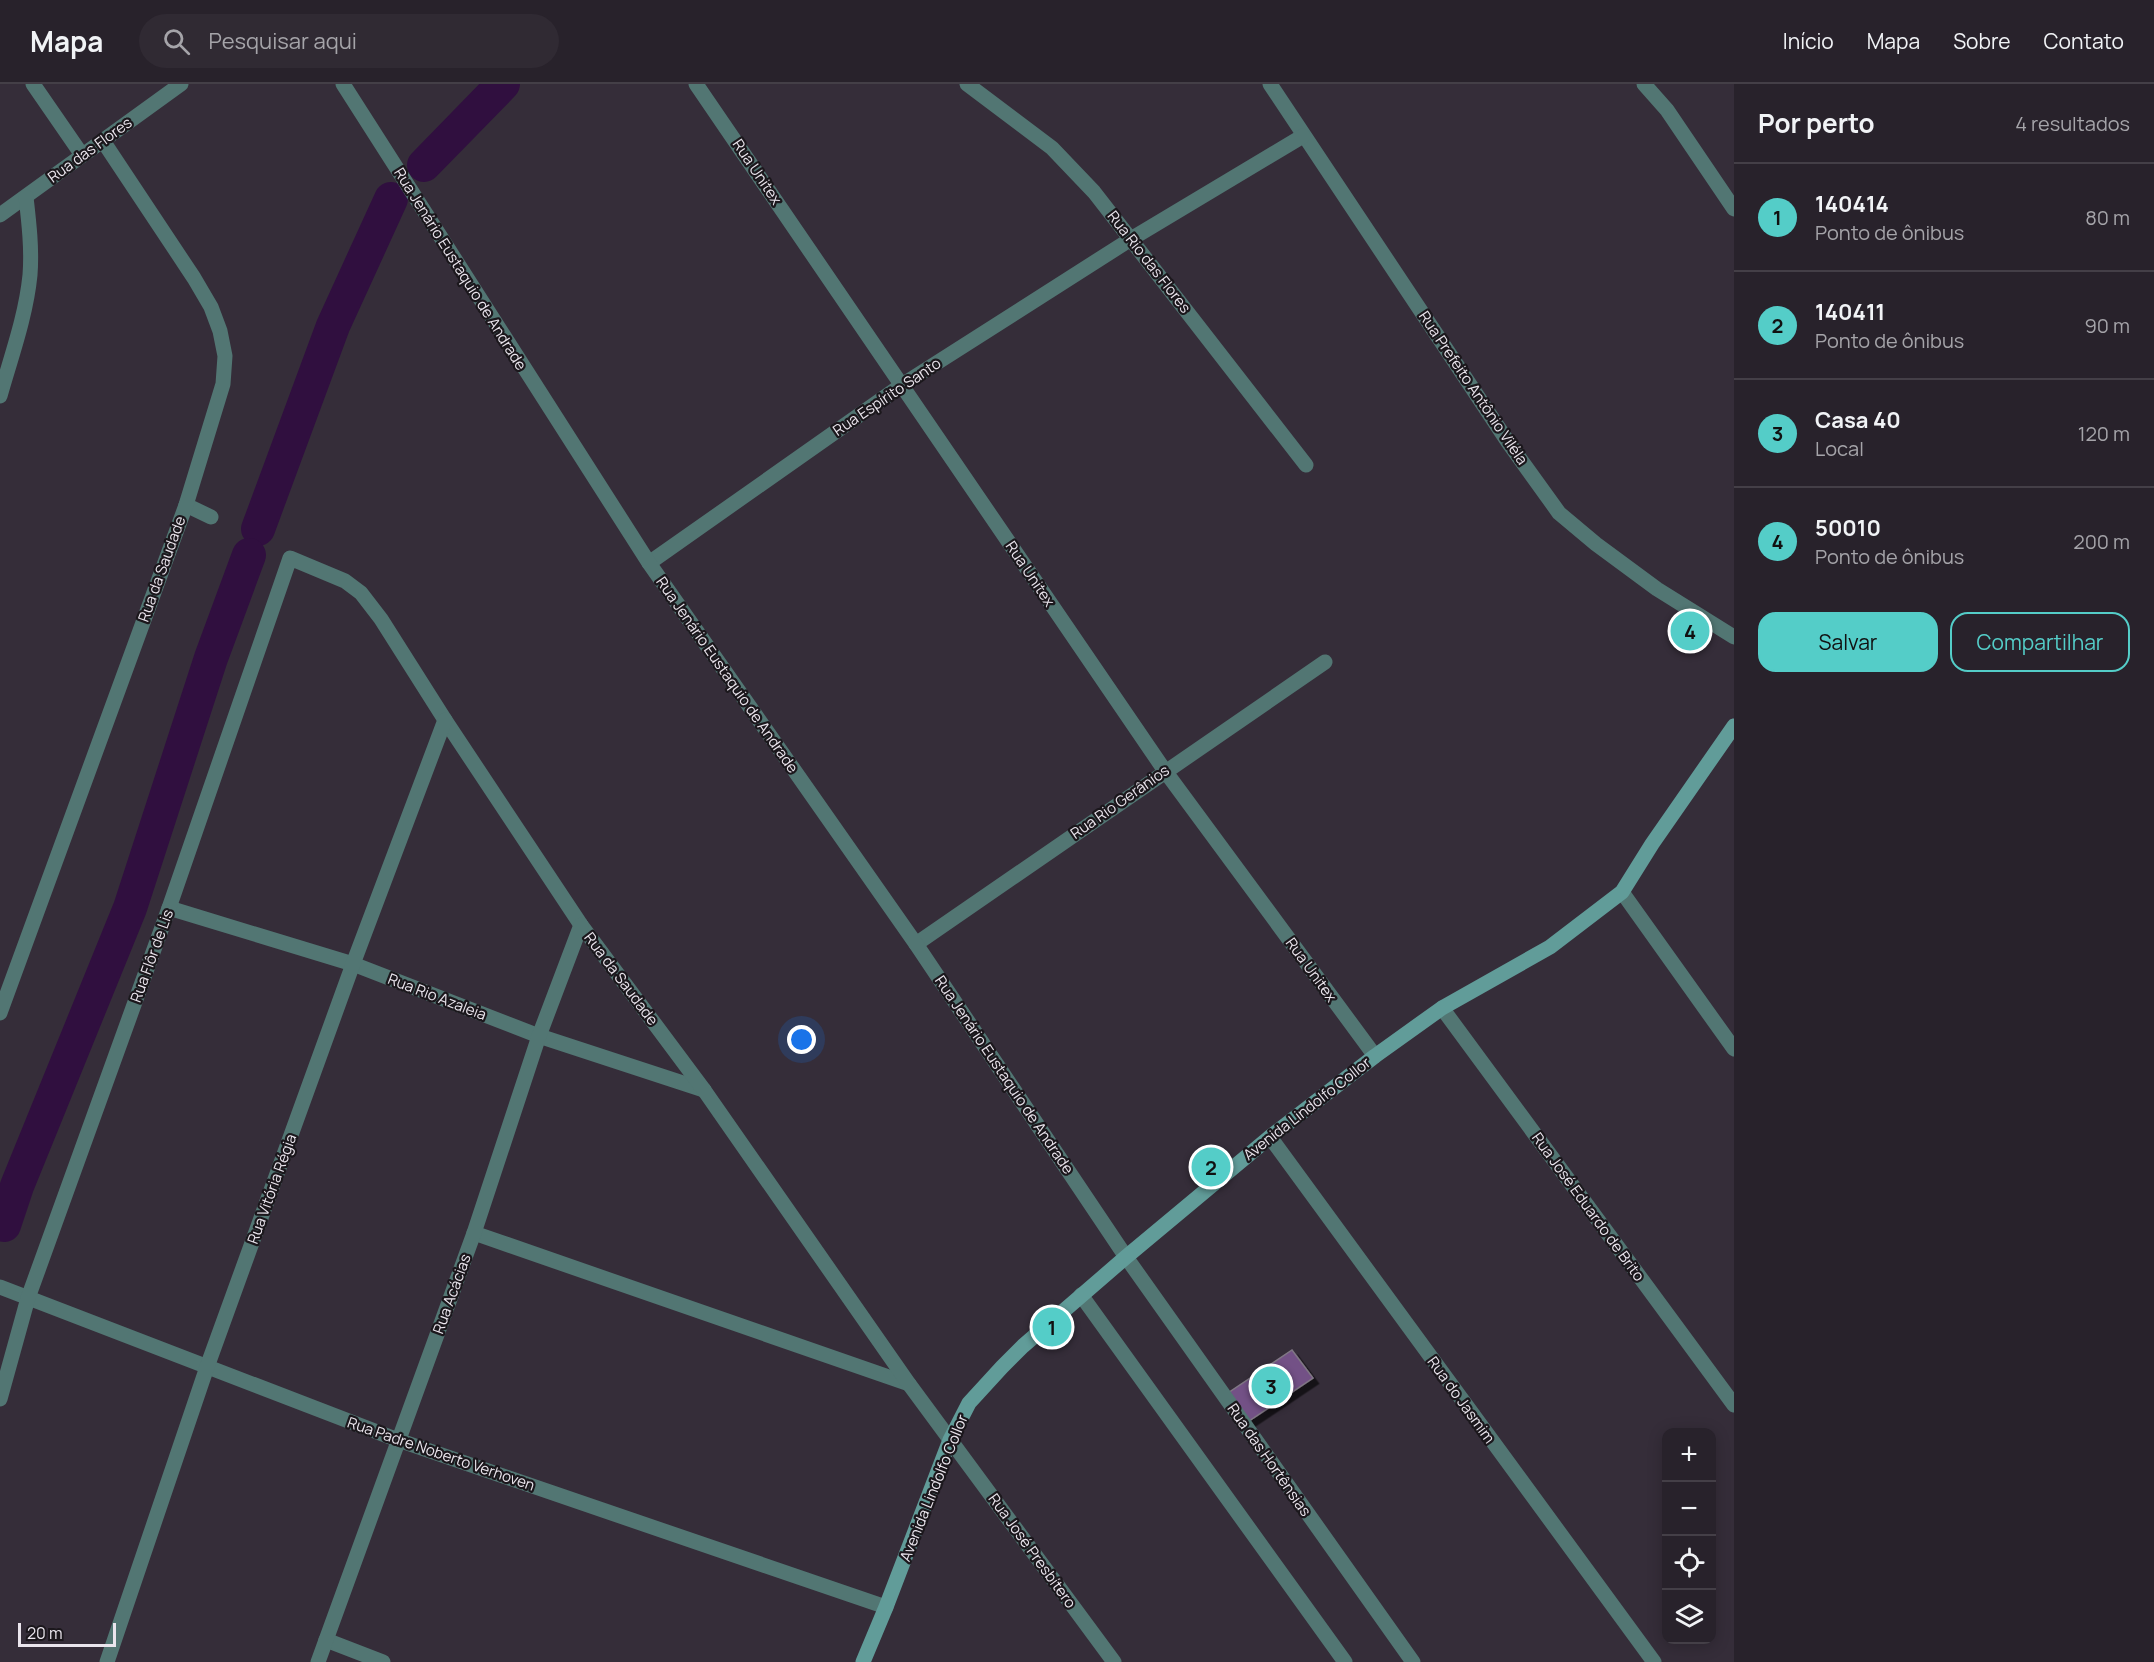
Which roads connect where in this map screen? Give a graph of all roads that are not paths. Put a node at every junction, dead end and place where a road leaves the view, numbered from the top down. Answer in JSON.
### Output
{"nodes":[{"id":1,"x":33,"y":84,"type":"edge"},
{"id":2,"x":181,"y":84,"type":"edge"},
{"id":3,"x":343,"y":84,"type":"edge"},
{"id":4,"x":696,"y":84,"type":"edge"},
{"id":5,"x":967,"y":84,"type":"edge"},
{"id":6,"x":1270,"y":84,"type":"edge"},
{"id":7,"x":1644,"y":84,"type":"edge"},
{"id":8,"x":1303,"y":136,"type":"junction"},
{"id":9,"x":103,"y":141,"type":"junction"},
{"id":10,"x":82,"y":155,"type":"junction"},
{"id":11,"x":26,"y":196,"type":"junction"},
{"id":12,"x":1734,"y":209,"type":"edge"},
{"id":13,"x":0,"y":215,"type":"edge"},
{"id":14,"x":1131,"y":239,"type":"junction"},
{"id":15,"x":902,"y":385,"type":"junction"},
{"id":16,"x":0,"y":396,"type":"edge"},
{"id":17,"x":1306,"y":465,"type":"dead end"},
{"id":18,"x":186,"y":505,"type":"junction"},
{"id":19,"x":211,"y":517,"type":"dead end"},
{"id":20,"x":649,"y":563,"type":"junction"},
{"id":21,"x":334,"y":575,"type":"joint"},
{"id":22,"x":1734,"y":637,"type":"edge"},
{"id":23,"x":1325,"y":662,"type":"dead end"},
{"id":24,"x":445,"y":720,"type":"junction"},
{"id":25,"x":1734,"y":726,"type":"edge"},
{"id":26,"x":1165,"y":771,"type":"junction"},
{"id":27,"x":1622,"y":892,"type":"junction"},
{"id":28,"x":169,"y":908,"type":"junction"},
{"id":29,"x":581,"y":925,"type":"junction"},
{"id":30,"x":916,"y":944,"type":"junction"},
{"id":31,"x":353,"y":964,"type":"junction"},
{"id":32,"x":1442,"y":1008,"type":"junction"},
{"id":33,"x":0,"y":1013,"type":"edge"},
{"id":34,"x":539,"y":1036,"type":"junction"},
{"id":35,"x":1734,"y":1048,"type":"edge"},
{"id":36,"x":1375,"y":1056,"type":"junction"},
{"id":37,"x":704,"y":1090,"type":"junction"},
{"id":38,"x":1270,"y":1137,"type":"junction"},
{"id":39,"x":474,"y":1233,"type":"junction"},
{"id":40,"x":1125,"y":1257,"type":"junction"},
{"id":41,"x":0,"y":1287,"type":"edge"},
{"id":42,"x":1081,"y":1295,"type":"junction"},
{"id":43,"x":28,"y":1299,"type":"junction"},
{"id":44,"x":207,"y":1367,"type":"junction"},
{"id":45,"x":909,"y":1384,"type":"junction"},
{"id":46,"x":0,"y":1399,"type":"edge"},
{"id":47,"x":1734,"y":1405,"type":"edge"},
{"id":48,"x":398,"y":1440,"type":"junction"},
{"id":49,"x":950,"y":1440,"type":"junction"},
{"id":50,"x":886,"y":1607,"type":"junction"},
{"id":51,"x":326,"y":1640,"type":"junction"},
{"id":52,"x":107,"y":1662,"type":"edge"},
{"id":53,"x":318,"y":1662,"type":"edge"},
{"id":54,"x":383,"y":1662,"type":"edge"},
{"id":55,"x":863,"y":1662,"type":"edge"},
{"id":56,"x":1114,"y":1662,"type":"edge"},
{"id":57,"x":1345,"y":1662,"type":"edge"},
{"id":58,"x":1413,"y":1662,"type":"edge"},
{"id":59,"x":1654,"y":1662,"type":"edge"}],
"edges":[{"from":1,"to":10,"type":"street"},
{"from":2,"to":9,"type":"street","name":"Rua das Flores"},
{"from":3,"to":20,"type":"street","name":"Rua Jenário Eustaquio de Andrade"},
{"from":4,"to":15,"type":"street","name":"Rua Unitex"},
{"from":5,"to":14,"type":"street","name":"Rua Rio das Flores"},
{"from":6,"to":8,"type":"street","name":"Rua Prefeito Antônio Viléla"},
{"from":7,"to":12,"type":"street"},
{"from":8,"to":14,"type":"street","name":"Rua Espírito Santo"},
{"from":8,"to":22,"type":"street","name":"Rua Prefeito Antônio Viléla"},
{"from":9,"to":10,"type":"street","name":"Rua das Flores"},
{"from":9,"to":18,"type":"street","name":"Rua da Saudade"},
{"from":10,"to":11,"type":"street","name":"Rua das Flores"},
{"from":11,"to":13,"type":"street","name":"Rua das Flores"},
{"from":11,"to":16,"type":"street"},
{"from":14,"to":15,"type":"street","name":"Rua Espírito Santo"},
{"from":14,"to":17,"type":"street","name":"Rua Rio das Flores"},
{"from":15,"to":20,"type":"street","name":"Rua Espírito Santo"},
{"from":15,"to":26,"type":"street","name":"Rua Unitex"},
{"from":18,"to":19,"type":"street"},
{"from":18,"to":33,"type":"street","name":"Rua da Saudade"},
{"from":20,"to":30,"type":"street","name":"Rua Jenário Eustaquio de Andrade"},
{"from":21,"to":24,"type":"street","name":"Rua da Saudade"},
{"from":21,"to":28,"type":"street","name":"Rua Flôr de Lis"},
{"from":23,"to":26,"type":"street","name":"Rua Rio Gerânios"},
{"from":24,"to":29,"type":"street","name":"Rua da Saudade"},
{"from":24,"to":31,"type":"street","name":"Rua Vitória Régia"},
{"from":25,"to":27,"type":"main road","name":"Avenida Lindolfo Collor"},
{"from":26,"to":30,"type":"street","name":"Rua Rio Gerânios"},
{"from":26,"to":36,"type":"street","name":"Rua Unitex"},
{"from":27,"to":32,"type":"main road","name":"Avenida Lindolfo Collor"},
{"from":27,"to":35,"type":"street"},
{"from":28,"to":31,"type":"street","name":"Rua Rio Azaleia"},
{"from":28,"to":43,"type":"street","name":"Rua Flôr de Lis"},
{"from":29,"to":34,"type":"street","name":"Rua Acácias"},
{"from":29,"to":37,"type":"street","name":"Rua da Saudade"},
{"from":30,"to":40,"type":"street","name":"Rua Jenário Eustaquio de Andrade"},
{"from":31,"to":34,"type":"street","name":"Rua Rio Azaleia"},
{"from":31,"to":44,"type":"street","name":"Rua Vitória Régia"},
{"from":32,"to":36,"type":"main road","name":"Avenida Lindolfo Collor"},
{"from":32,"to":47,"type":"street","name":"Rua José Eduardo de Brito"},
{"from":34,"to":37,"type":"street","name":"Rua Rio Azaleia"},
{"from":34,"to":39,"type":"street","name":"Rua Acácias"},
{"from":36,"to":38,"type":"main road","name":"Avenida Lindolfo Collor"},
{"from":37,"to":45,"type":"street","name":"Rua da Saudade"},
{"from":38,"to":40,"type":"main road","name":"Avenida Lindolfo Collor"},
{"from":38,"to":59,"type":"street","name":"Rua do Jasmim"},
{"from":39,"to":45,"type":"street"},
{"from":39,"to":48,"type":"street","name":"Rua Acácias"},
{"from":40,"to":42,"type":"main road","name":"Avenida Lindolfo Collor"},
{"from":40,"to":58,"type":"street","name":"Rua das Hortênsias"},
{"from":41,"to":43,"type":"street","name":"Rua Padre Noberto Verhoven"},
{"from":42,"to":49,"type":"main road","name":"Avenida Lindolfo Collor"},
{"from":42,"to":57,"type":"street"},
{"from":43,"to":44,"type":"street","name":"Rua Padre Noberto Verhoven"},
{"from":43,"to":46,"type":"street","name":"Rua Flôr de Lis"},
{"from":44,"to":48,"type":"street","name":"Rua Padre Noberto Verhoven"},
{"from":44,"to":52,"type":"street","name":"Rua Vitória Régia"},
{"from":45,"to":49,"type":"street","name":"Rua da Saudade"},
{"from":48,"to":50,"type":"street","name":"Rua Padre Noberto Verhoven"},
{"from":48,"to":51,"type":"street","name":"Rua Acácias"},
{"from":49,"to":50,"type":"main road","name":"Avenida Lindolfo Collor"},
{"from":49,"to":56,"type":"street","name":"Rua José Presbítero"},
{"from":50,"to":55,"type":"main road","name":"Avenida Lindolfo Collor"},
{"from":51,"to":53,"type":"street","name":"Rua Acácias"},
{"from":51,"to":54,"type":"street"}]}
